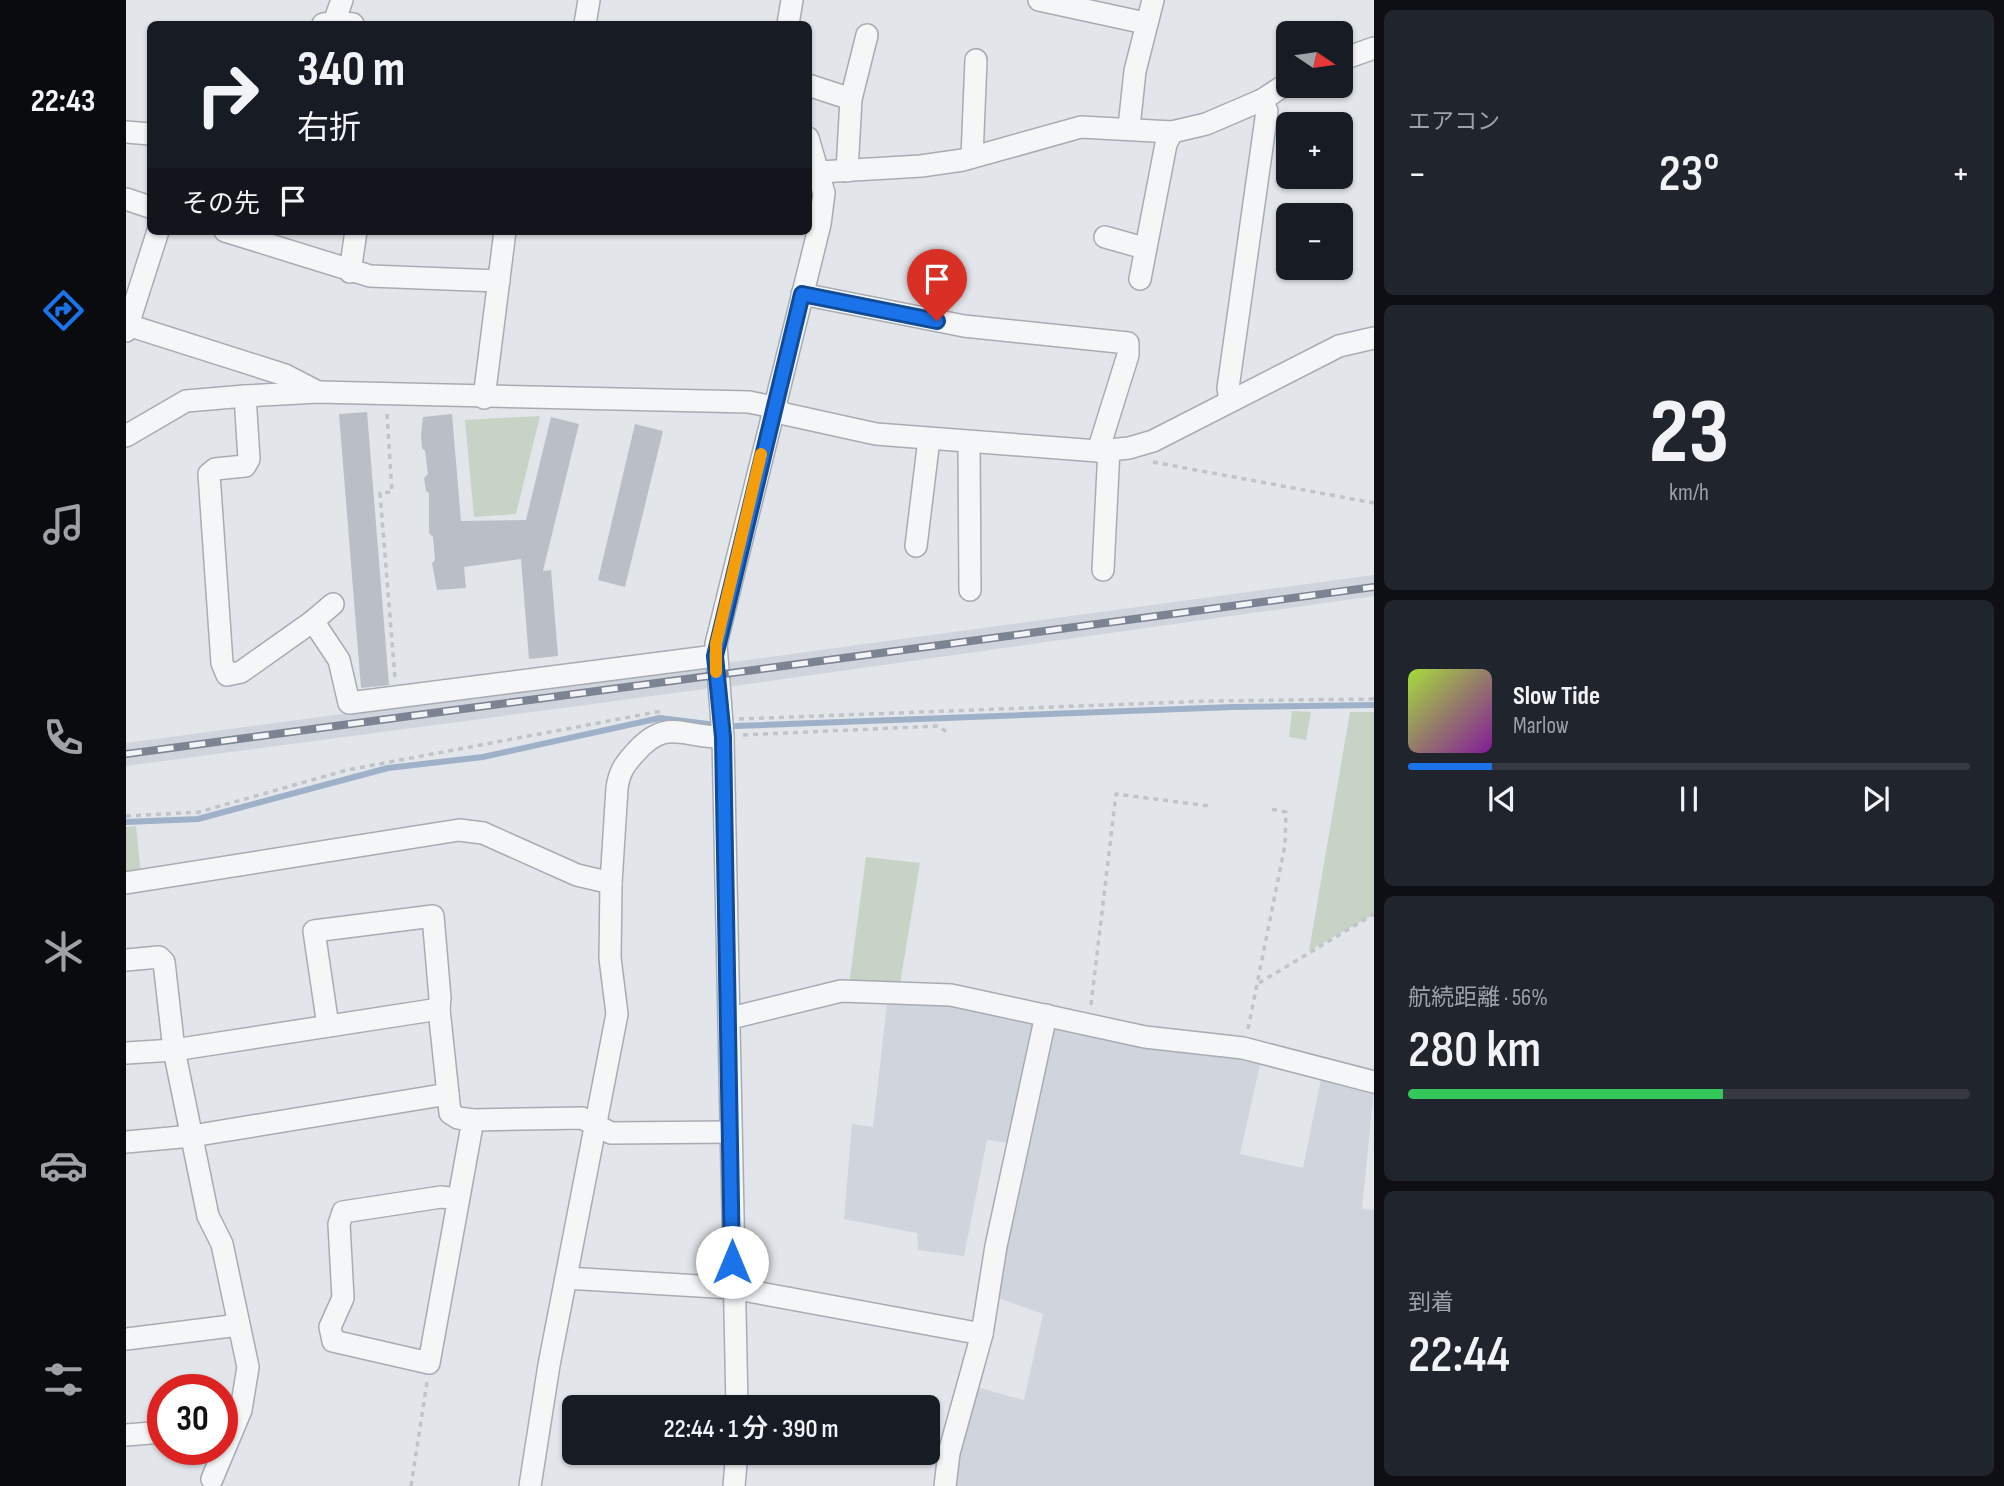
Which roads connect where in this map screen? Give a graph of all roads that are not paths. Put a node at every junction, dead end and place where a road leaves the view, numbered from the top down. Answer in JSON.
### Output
{"nodes":[{"id":1,"x":342,"y":0,"type":"edge"},
{"id":2,"x":589,"y":0,"type":"edge"},
{"id":3,"x":792,"y":0,"type":"edge"},
{"id":4,"x":1039,"y":0,"type":"edge"},
{"id":5,"x":1153,"y":0,"type":"edge"},
{"id":6,"x":338,"y":21,"type":"edge"},
{"id":7,"x":586,"y":21,"type":"edge"},
{"id":8,"x":788,"y":21,"type":"edge"},
{"id":9,"x":1145,"y":23,"type":"junction"},
{"id":10,"x":867,"y":35,"type":"dead end"},
{"id":11,"x":1374,"y":48,"type":"edge"},
{"id":12,"x":1353,"y":55,"type":"edge"},
{"id":13,"x":976,"y":60,"type":"dead end"},
{"id":14,"x":812,"y":86,"type":"edge"},
{"id":15,"x":1276,"y":91,"type":"edge"},
{"id":16,"x":850,"y":99,"type":"junction"},
{"id":17,"x":1262,"y":100,"type":"junction"},
{"id":18,"x":1129,"y":127,"type":"junction"},
{"id":19,"x":126,"y":132,"type":"edge"},
{"id":20,"x":1172,"y":132,"type":"junction"},
{"id":21,"x":147,"y":134,"type":"edge"},
{"id":22,"x":812,"y":149,"type":"edge"},
{"id":23,"x":972,"y":156,"type":"junction"},
{"id":24,"x":847,"y":171,"type":"junction"},
{"id":25,"x":820,"y":172,"type":"junction"},
{"id":26,"x":126,"y":199,"type":"edge"},
{"id":27,"x":147,"y":206,"type":"edge"},
{"id":28,"x":157,"y":235,"type":"edge"},
{"id":29,"x":237,"y":235,"type":"edge"},
{"id":30,"x":355,"y":235,"type":"edge"},
{"id":31,"x":505,"y":235,"type":"edge"},
{"id":32,"x":1105,"y":237,"type":"dead end"},
{"id":33,"x":1144,"y":248,"type":"junction"},
{"id":34,"x":350,"y":272,"type":"junction"},
{"id":35,"x":1140,"y":279,"type":"dead end"},
{"id":36,"x":499,"y":281,"type":"junction"},
{"id":37,"x":802,"y":294,"type":"junction"},
{"id":38,"x":127,"y":328,"type":"edge"},
{"id":39,"x":1374,"y":338,"type":"edge"},
{"id":40,"x":318,"y":392,"type":"junction"},
{"id":41,"x":245,"y":396,"type":"junction"},
{"id":42,"x":484,"y":398,"type":"junction"},
{"id":43,"x":1230,"y":400,"type":"junction"},
{"id":44,"x":773,"y":407,"type":"junction"},
{"id":45,"x":126,"y":436,"type":"edge"},
{"id":46,"x":929,"y":439,"type":"junction"},
{"id":47,"x":970,"y":443,"type":"junction"},
{"id":48,"x":1103,"y":450,"type":"junction"},
{"id":49,"x":916,"y":546,"type":"dead end"},
{"id":50,"x":1103,"y":570,"type":"dead end"},
{"id":51,"x":970,"y":590,"type":"dead end"},
{"id":52,"x":333,"y":604,"type":"dead end"},
{"id":53,"x":313,"y":621,"type":"junction"},
{"id":54,"x":715,"y":656,"type":"junction"},
{"id":55,"x":723,"y":728,"type":"junction"},
{"id":56,"x":126,"y":883,"type":"edge"},
{"id":57,"x":611,"y":883,"type":"junction"},
{"id":58,"x":126,"y":960,"type":"edge"},
{"id":59,"x":439,"y":1009,"type":"junction"},
{"id":60,"x":1046,"y":1015,"type":"junction"},
{"id":61,"x":730,"y":1018,"type":"junction"},
{"id":62,"x":328,"y":1026,"type":"junction"},
{"id":63,"x":174,"y":1049,"type":"junction"},
{"id":64,"x":126,"y":1053,"type":"edge"},
{"id":65,"x":1374,"y":1082,"type":"edge"},
{"id":66,"x":448,"y":1094,"type":"junction"},
{"id":67,"x":473,"y":1120,"type":"junction"},
{"id":68,"x":594,"y":1126,"type":"junction"},
{"id":69,"x":731,"y":1132,"type":"junction"},
{"id":70,"x":192,"y":1136,"type":"junction"},
{"id":71,"x":126,"y":1142,"type":"edge"},
{"id":72,"x":458,"y":1199,"type":"junction"},
{"id":73,"x":566,"y":1278,"type":"junction"},
{"id":74,"x":732,"y":1288,"type":"junction"},
{"id":75,"x":239,"y":1325,"type":"junction"},
{"id":76,"x":982,"y":1334,"type":"junction"},
{"id":77,"x":126,"y":1339,"type":"edge"},
{"id":78,"x":736,"y":1395,"type":"edge"},
{"id":79,"x":238,"y":1406,"type":"edge"},
{"id":80,"x":147,"y":1433,"type":"edge"},
{"id":81,"x":126,"y":1435,"type":"edge"},
{"id":82,"x":218,"y":1465,"type":"edge"},
{"id":83,"x":736,"y":1465,"type":"edge"},
{"id":84,"x":213,"y":1484,"type":"edge"},
{"id":85,"x":530,"y":1486,"type":"edge"},
{"id":86,"x":734,"y":1486,"type":"edge"},
{"id":87,"x":944,"y":1486,"type":"edge"}],
"edges":[{"from":1,"to":6,"type":"street"},
{"from":2,"to":7,"type":"street"},
{"from":3,"to":8,"type":"street"},
{"from":4,"to":9,"type":"street"},
{"from":5,"to":9,"type":"street"},
{"from":9,"to":18,"type":"street"},
{"from":10,"to":16,"type":"street"},
{"from":11,"to":12,"type":"street"},
{"from":13,"to":23,"type":"street"},
{"from":14,"to":16,"type":"street"},
{"from":15,"to":17,"type":"street"},
{"from":16,"to":24,"type":"street"},
{"from":17,"to":20,"type":"street"},
{"from":17,"to":43,"type":"street"},
{"from":18,"to":20,"type":"street"},
{"from":18,"to":23,"type":"street"},
{"from":19,"to":21,"type":"street"},
{"from":20,"to":33,"type":"street"},
{"from":22,"to":25,"type":"street"},
{"from":23,"to":24,"type":"street"},
{"from":24,"to":25,"type":"street"},
{"from":25,"to":37,"type":"street"},
{"from":26,"to":27,"type":"street"},
{"from":28,"to":38,"type":"street"},
{"from":29,"to":34,"type":"street"},
{"from":30,"to":34,"type":"street"},
{"from":31,"to":36,"type":"street"},
{"from":32,"to":33,"type":"street"},
{"from":33,"to":35,"type":"street"},
{"from":34,"to":36,"type":"street"},
{"from":36,"to":42,"type":"street"},
{"from":37,"to":44,"type":"street"},
{"from":37,"to":48,"type":"street"},
{"from":38,"to":40,"type":"street"},
{"from":39,"to":43,"type":"street"},
{"from":40,"to":41,"type":"street"},
{"from":40,"to":42,"type":"street"},
{"from":41,"to":45,"type":"street"},
{"from":41,"to":53,"type":"street"},
{"from":42,"to":44,"type":"street"},
{"from":43,"to":48,"type":"street"},
{"from":44,"to":46,"type":"street"},
{"from":44,"to":54,"type":"street"},
{"from":46,"to":47,"type":"street"},
{"from":46,"to":49,"type":"street"},
{"from":47,"to":48,"type":"street"},
{"from":47,"to":51,"type":"street"},
{"from":48,"to":50,"type":"street"},
{"from":52,"to":53,"type":"street"},
{"from":53,"to":54,"type":"street"},
{"from":54,"to":55,"type":"street"},
{"from":55,"to":57,"type":"street"},
{"from":55,"to":61,"type":"street"},
{"from":56,"to":57,"type":"street"},
{"from":57,"to":68,"type":"street"},
{"from":58,"to":63,"type":"street"},
{"from":59,"to":62,"type":"street"},
{"from":59,"to":62,"type":"street"},
{"from":59,"to":66,"type":"street"},
{"from":60,"to":61,"type":"street"},
{"from":60,"to":65,"type":"street"},
{"from":60,"to":76,"type":"street"},
{"from":61,"to":69,"type":"street"},
{"from":62,"to":63,"type":"street"},
{"from":63,"to":64,"type":"street"},
{"from":63,"to":70,"type":"street"},
{"from":66,"to":67,"type":"street"},
{"from":66,"to":70,"type":"street"},
{"from":67,"to":68,"type":"street"},
{"from":67,"to":72,"type":"street"},
{"from":68,"to":69,"type":"street"},
{"from":68,"to":73,"type":"street"},
{"from":69,"to":74,"type":"street"},
{"from":70,"to":71,"type":"street"},
{"from":70,"to":75,"type":"street"},
{"from":72,"to":72,"type":"street"},
{"from":73,"to":74,"type":"street"},
{"from":73,"to":85,"type":"street"},
{"from":74,"to":76,"type":"street"},
{"from":74,"to":78,"type":"street"},
{"from":75,"to":77,"type":"street"},
{"from":75,"to":79,"type":"street"},
{"from":76,"to":87,"type":"street"},
{"from":80,"to":81,"type":"street"},
{"from":82,"to":84,"type":"street"},
{"from":83,"to":86,"type":"street"}]}
